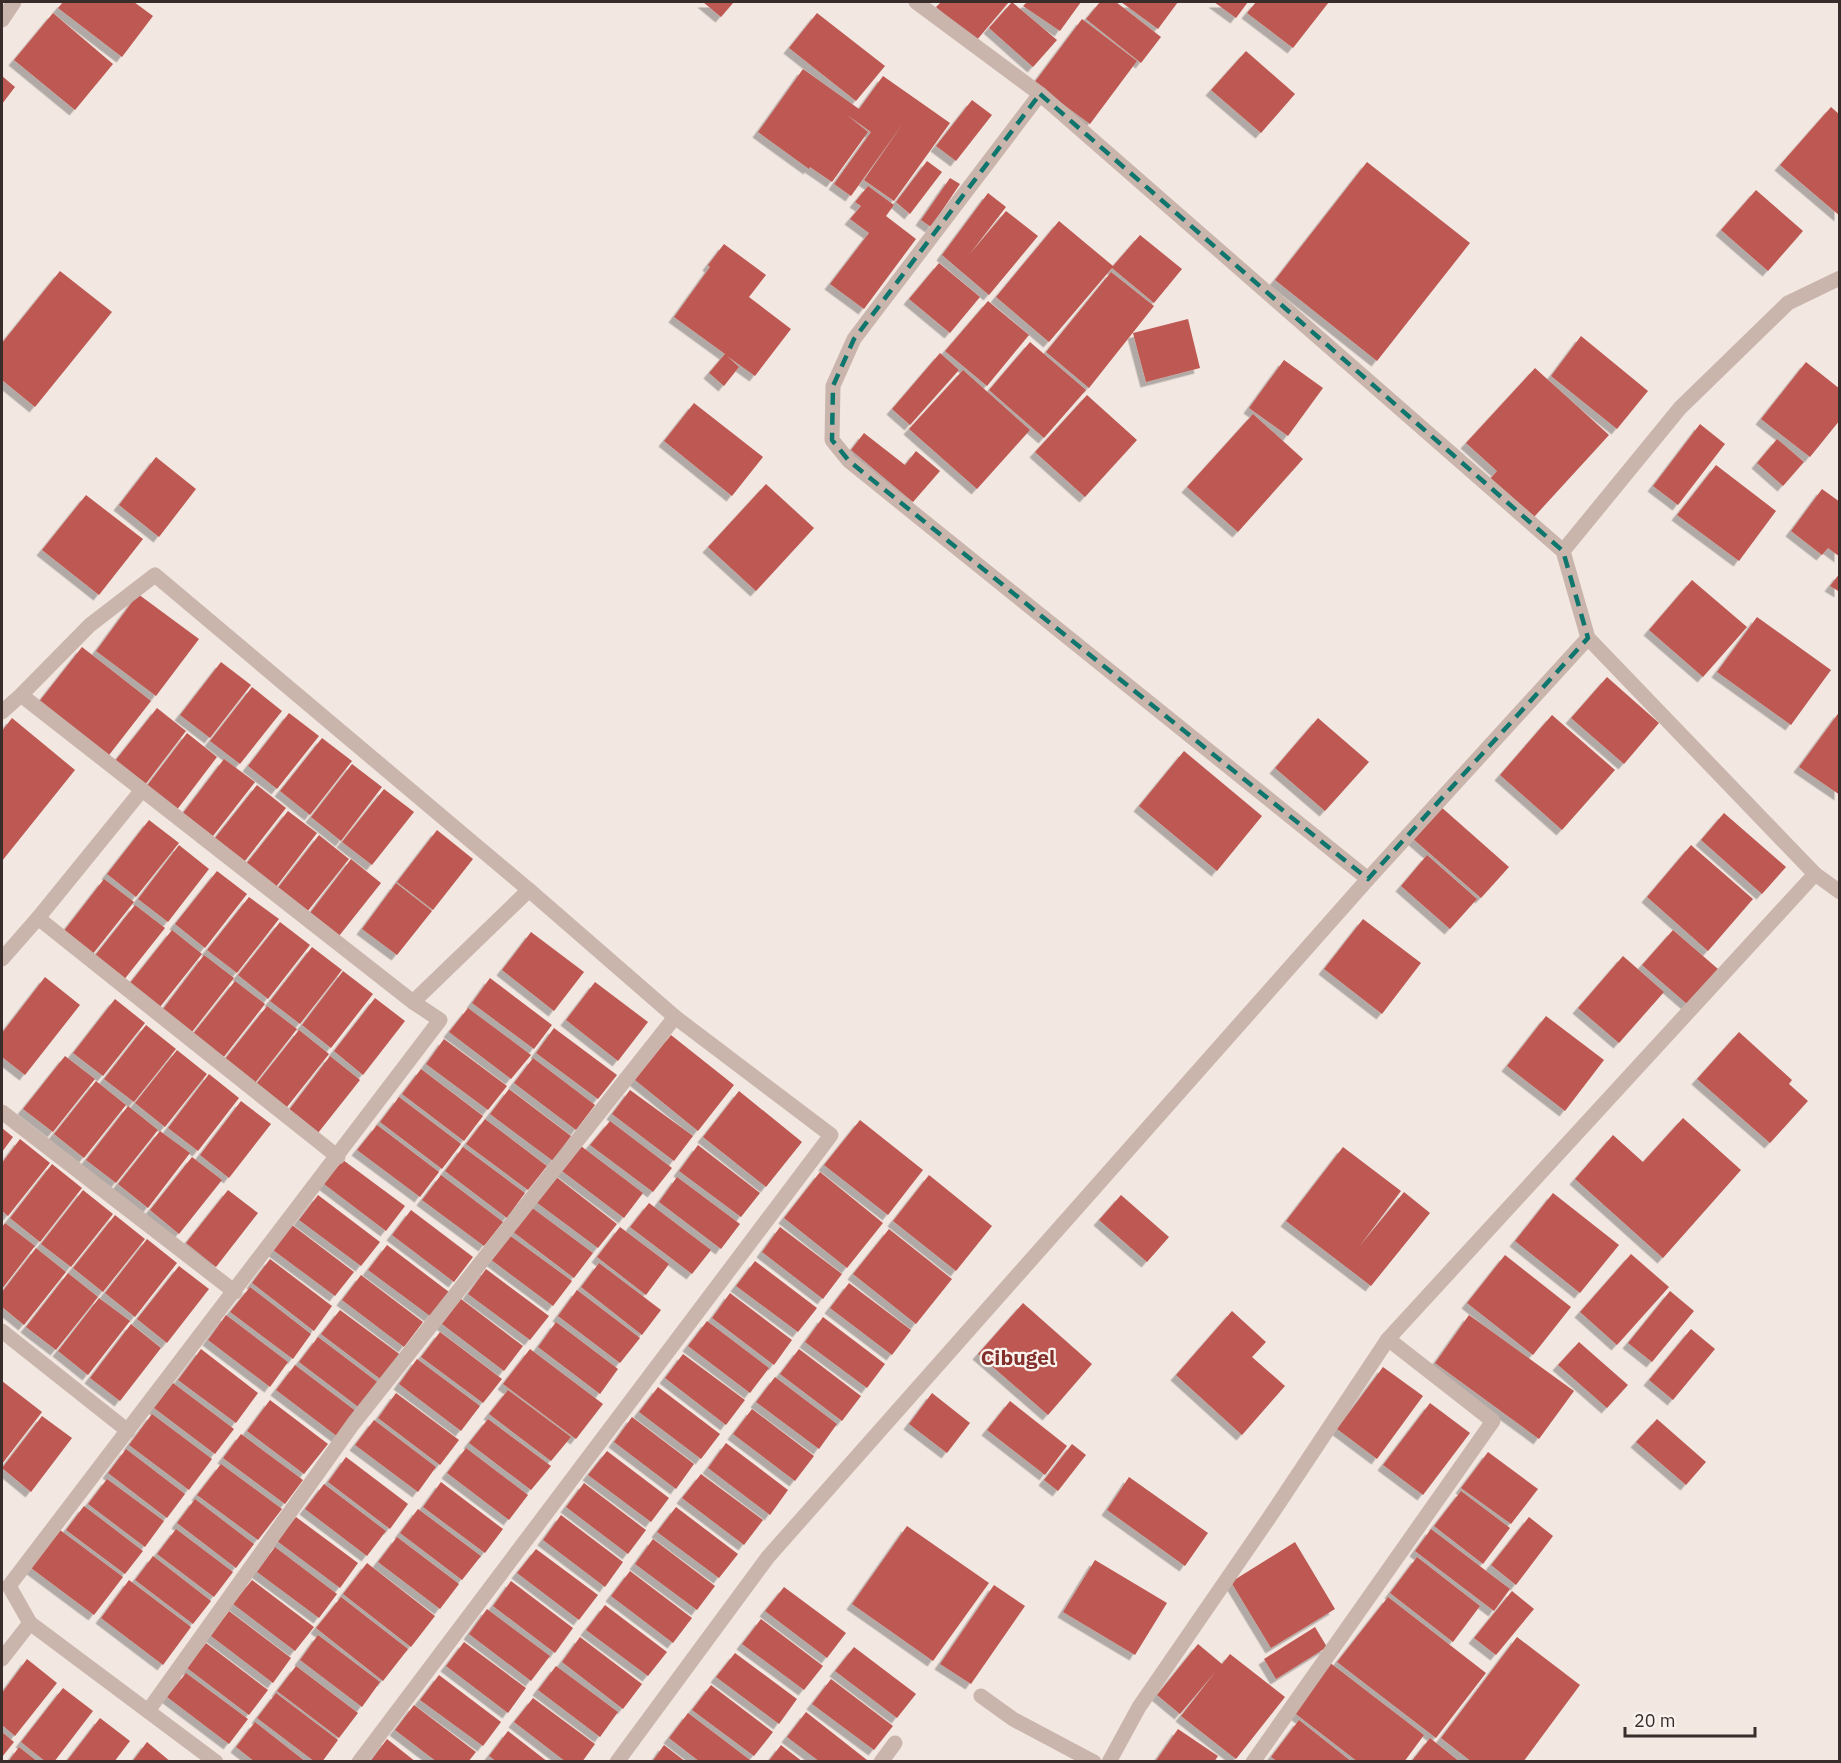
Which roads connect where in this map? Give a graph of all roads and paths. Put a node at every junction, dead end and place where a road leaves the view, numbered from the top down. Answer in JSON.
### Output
{"nodes":[{"id":1,"x":14,"y":2,"type":"edge"},
{"id":2,"x":916,"y":2,"type":"edge"},
{"id":3,"x":2,"y":20,"type":"edge"},
{"id":4,"x":1040,"y":94,"type":"junction"},
{"id":5,"x":1839,"y":278,"type":"edge"},
{"id":6,"x":1563,"y":551,"type":"junction"},
{"id":7,"x":1588,"y":638,"type":"junction"},
{"id":8,"x":21,"y":695,"type":"junction"},
{"id":9,"x":2,"y":712,"type":"edge"},
{"id":10,"x":142,"y":790,"type":"junction"},
{"id":11,"x":1815,"y":874,"type":"junction"},
{"id":12,"x":1368,"y":879,"type":"junction"},
{"id":13,"x":528,"y":890,"type":"junction"},
{"id":14,"x":1839,"y":892,"type":"edge"},
{"id":15,"x":38,"y":918,"type":"junction"},
{"id":16,"x":2,"y":958,"type":"edge"},
{"id":17,"x":413,"y":1002,"type":"junction"},
{"id":18,"x":675,"y":1017,"type":"junction"},
{"id":19,"x":2,"y":1112,"type":"edge"},
{"id":20,"x":338,"y":1157,"type":"junction"},
{"id":21,"x":235,"y":1292,"type":"junction"},
{"id":22,"x":2,"y":1331,"type":"edge"},
{"id":23,"x":1388,"y":1339,"type":"junction"},
{"id":24,"x":128,"y":1431,"type":"junction"},
{"id":25,"x":30,"y":1623,"type":"junction"},
{"id":26,"x":2,"y":1659,"type":"edge"},
{"id":27,"x":981,"y":1696,"type":"dead end"},
{"id":28,"x":148,"y":1711,"type":"junction"},
{"id":29,"x":895,"y":1743,"type":"dead end"},
{"id":30,"x":216,"y":1761,"type":"edge"},
{"id":31,"x":359,"y":1761,"type":"edge"},
{"id":32,"x":617,"y":1761,"type":"edge"},
{"id":33,"x":881,"y":1761,"type":"edge"},
{"id":34,"x":1094,"y":1761,"type":"edge"},
{"id":35,"x":1110,"y":1761,"type":"edge"},
{"id":36,"x":1253,"y":1761,"type":"edge"}],
"edges":[{"from":1,"to":3,"type":"street"},
{"from":2,"to":4,"type":"street"},
{"from":4,"to":6,"type":"street"},
{"from":4,"to":12,"type":"street"},
{"from":5,"to":6,"type":"street"},
{"from":6,"to":7,"type":"street"},
{"from":7,"to":11,"type":"street"},
{"from":7,"to":12,"type":"street"},
{"from":8,"to":9,"type":"street"},
{"from":8,"to":10,"type":"street"},
{"from":8,"to":13,"type":"street"},
{"from":10,"to":15,"type":"street"},
{"from":10,"to":17,"type":"street"},
{"from":11,"to":14,"type":"street"},
{"from":11,"to":23,"type":"street"},
{"from":12,"to":32,"type":"street"},
{"from":13,"to":17,"type":"street"},
{"from":13,"to":18,"type":"street"},
{"from":15,"to":16,"type":"street"},
{"from":15,"to":20,"type":"street"},
{"from":17,"to":20,"type":"street"},
{"from":18,"to":28,"type":"street"},
{"from":18,"to":31,"type":"street"},
{"from":19,"to":21,"type":"street"},
{"from":20,"to":21,"type":"street"},
{"from":21,"to":24,"type":"street"},
{"from":22,"to":24,"type":"street"},
{"from":23,"to":35,"type":"street"},
{"from":23,"to":36,"type":"street"},
{"from":24,"to":25,"type":"street"},
{"from":25,"to":26,"type":"street"},
{"from":25,"to":28,"type":"street"},
{"from":27,"to":34,"type":"street"},
{"from":28,"to":30,"type":"street"},
{"from":29,"to":33,"type":"street"}]}
